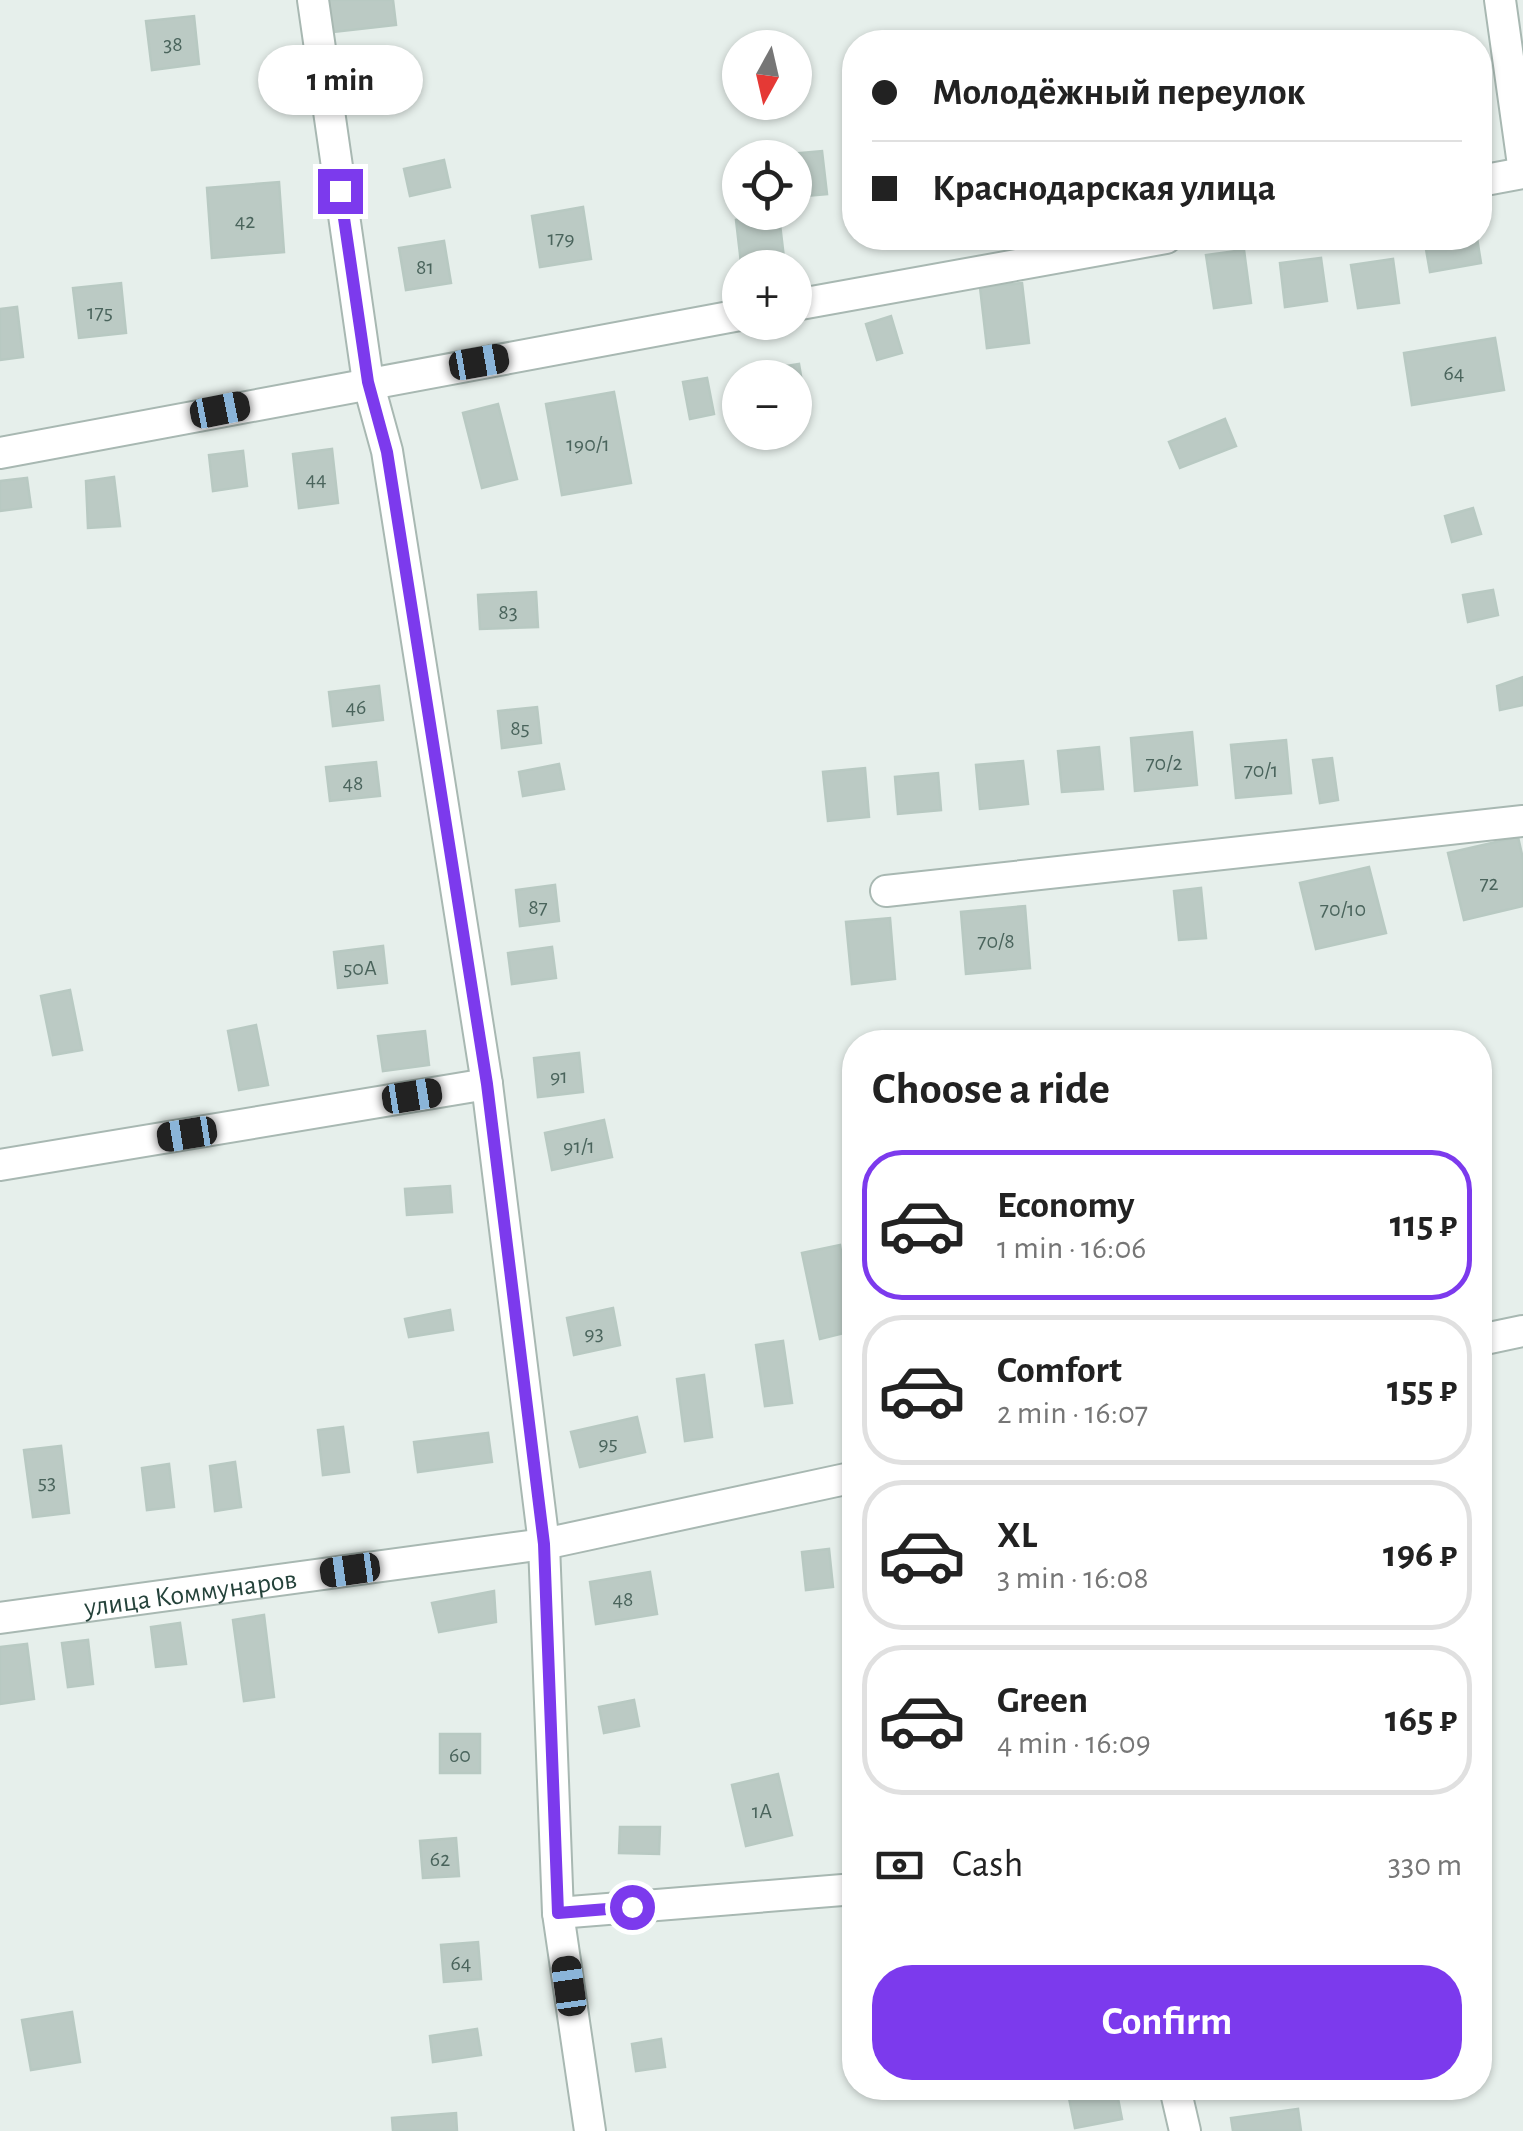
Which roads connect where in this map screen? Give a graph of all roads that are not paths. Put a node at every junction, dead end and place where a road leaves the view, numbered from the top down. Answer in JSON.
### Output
{"nodes":[{"id":1,"x":313,"y":0,"type":"edge"},
{"id":2,"x":1500,"y":0,"type":"edge"},
{"id":3,"x":1523,"y":165,"type":"edge"},
{"id":4,"x":1523,"y":173,"type":"edge"},
{"id":5,"x":1492,"y":179,"type":"edge"},
{"id":6,"x":1100,"y":250,"type":"edge"},
{"id":7,"x":812,"y":302,"type":"edge"},
{"id":8,"x":722,"y":318,"type":"edge"},
{"id":9,"x":368,"y":382,"type":"junction"},
{"id":10,"x":0,"y":452,"type":"edge"},
{"id":11,"x":1523,"y":820,"type":"edge"},
{"id":12,"x":886,"y":891,"type":"dead end"},
{"id":13,"x":487,"y":1084,"type":"junction"},
{"id":14,"x":0,"y":1166,"type":"edge"},
{"id":15,"x":1523,"y":1331,"type":"edge"},
{"id":16,"x":1492,"y":1337,"type":"edge"},
{"id":17,"x":842,"y":1479,"type":"edge"},
{"id":18,"x":544,"y":1544,"type":"junction"},
{"id":19,"x":0,"y":1618,"type":"edge"},
{"id":20,"x":842,"y":1890,"type":"edge"},
{"id":21,"x":558,"y":1913,"type":"junction"},
{"id":22,"x":1178,"y":2100,"type":"edge"},
{"id":23,"x":590,"y":2131,"type":"edge"},
{"id":24,"x":1185,"y":2131,"type":"edge"}],
"edges":[{"from":1,"to":9,"type":"street"},
{"from":2,"to":3,"type":"street"},
{"from":4,"to":5,"type":"street"},
{"from":6,"to":7,"type":"street"},
{"from":8,"to":9,"type":"street"},
{"from":9,"to":10,"type":"street"},
{"from":9,"to":13,"type":"street"},
{"from":11,"to":12,"type":"street"},
{"from":13,"to":14,"type":"street"},
{"from":13,"to":18,"type":"street"},
{"from":15,"to":16,"type":"street"},
{"from":17,"to":18,"type":"street","name":"улица Коммунаров"},
{"from":18,"to":19,"type":"street","name":"улица Коммунаров"},
{"from":18,"to":21,"type":"street"},
{"from":20,"to":21,"type":"street"},
{"from":21,"to":23,"type":"street"},
{"from":22,"to":24,"type":"street"}]}
